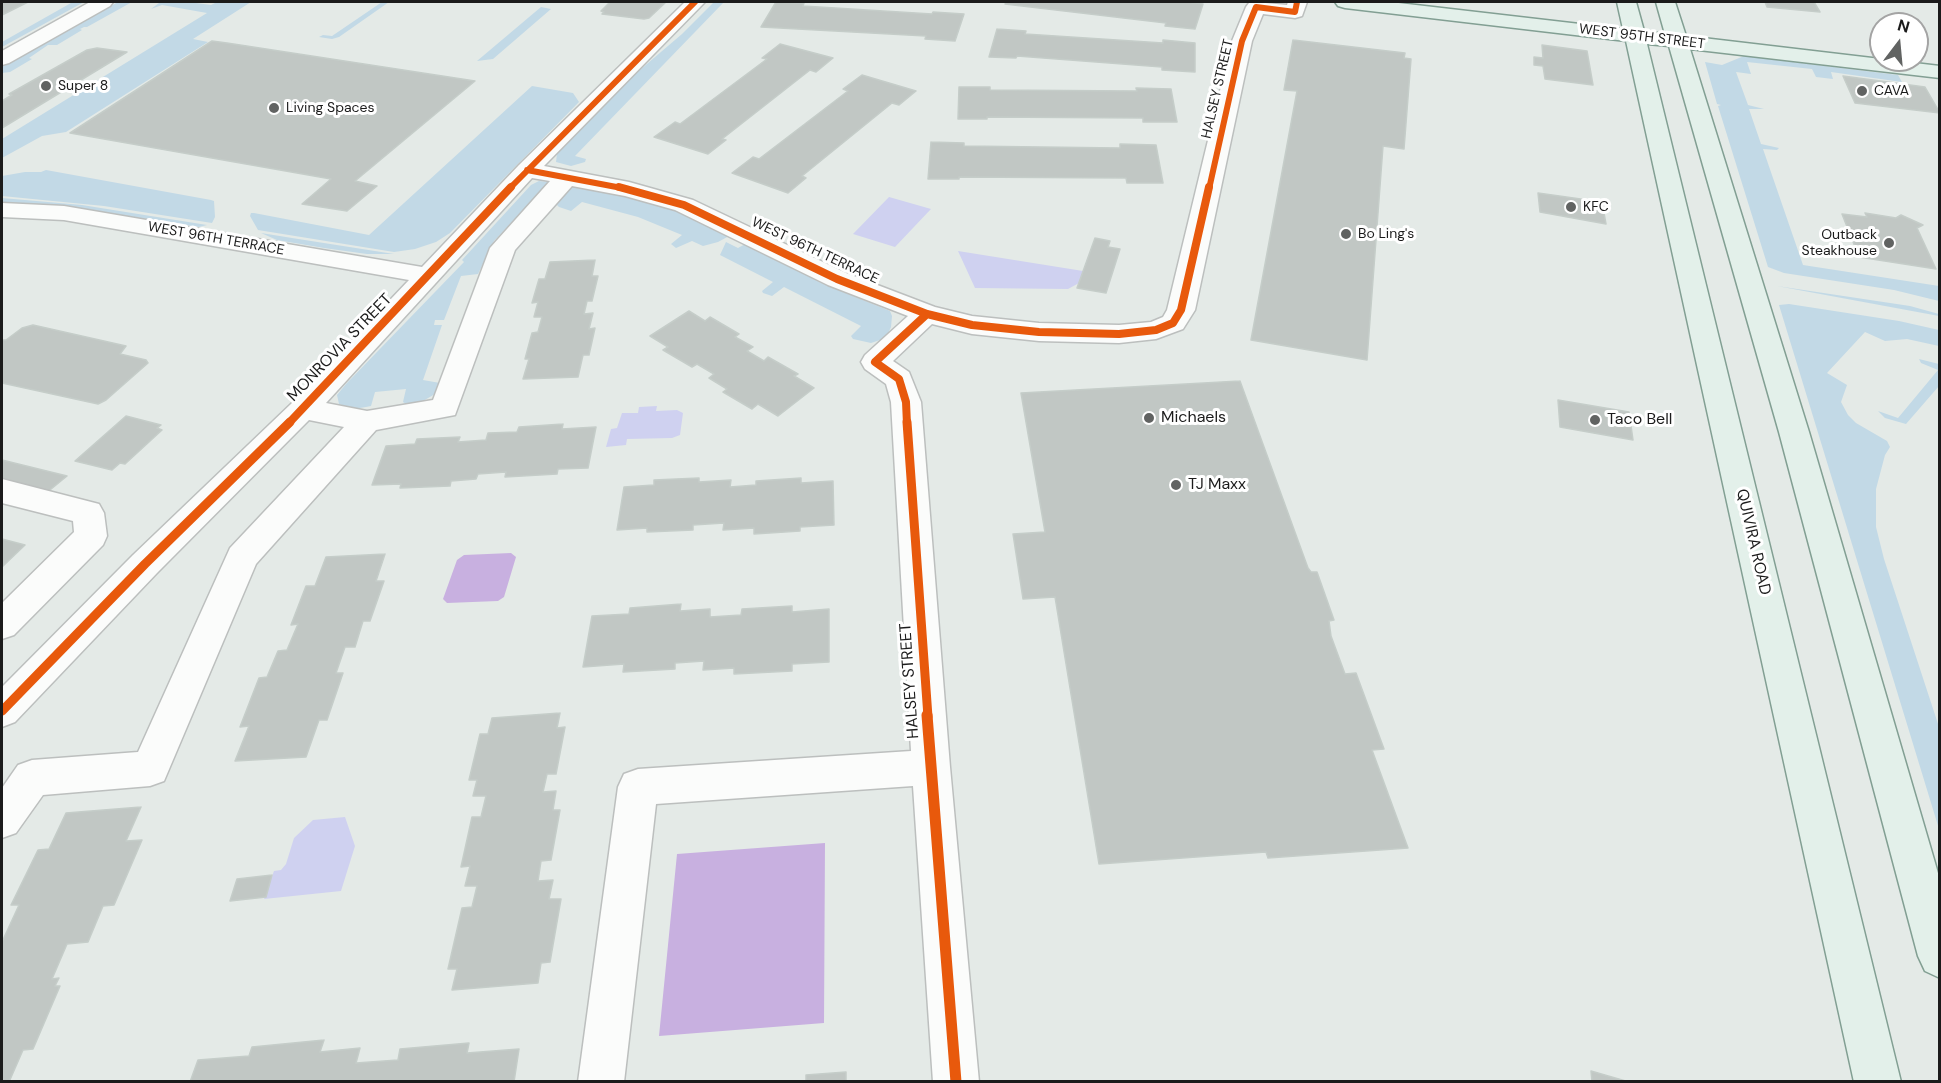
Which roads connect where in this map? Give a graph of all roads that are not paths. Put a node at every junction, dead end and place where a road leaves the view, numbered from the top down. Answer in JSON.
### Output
{"nodes":[{"id":1,"x":103,"y":2,"type":"edge"},
{"id":2,"x":695,"y":2,"type":"edge"},
{"id":3,"x":1298,"y":2,"type":"edge"},
{"id":4,"x":1345,"y":2,"type":"edge"},
{"id":5,"x":1490,"y":2,"type":"edge"},
{"id":6,"x":1666,"y":2,"type":"edge"},
{"id":7,"x":1631,"y":18,"type":"edge"},
{"id":8,"x":1676,"y":32,"type":"junction"},
{"id":9,"x":1869,"y":46,"type":"edge"},
{"id":10,"x":2,"y":59,"type":"edge"},
{"id":11,"x":1940,"y":72,"type":"edge"},
{"id":12,"x":527,"y":170,"type":"junction"},
{"id":13,"x":568,"y":176,"type":"junction"},
{"id":14,"x":2,"y":210,"type":"edge"},
{"id":15,"x":1200,"y":227,"type":"joint"},
{"id":16,"x":430,"y":276,"type":"junction"},
{"id":17,"x":927,"y":314,"type":"junction"},
{"id":18,"x":303,"y":409,"type":"junction"},
{"id":19,"x":367,"y":422,"type":"junction"},
{"id":20,"x":2,"y":492,"type":"edge"},
{"id":21,"x":2,"y":625,"type":"edge"},
{"id":22,"x":2,"y":711,"type":"edge"},
{"id":23,"x":931,"y":767,"type":"junction"},
{"id":24,"x":17,"y":779,"type":"edge"},
{"id":25,"x":2,"y":820,"type":"edge"},
{"id":26,"x":1940,"y":956,"type":"edge"},
{"id":27,"x":601,"y":1082,"type":"edge"},
{"id":28,"x":956,"y":1082,"type":"edge"},
{"id":29,"x":1878,"y":1082,"type":"edge"}],
"edges":[{"from":1,"to":10,"type":"street"},
{"from":2,"to":12,"type":"street","name":"MONROVIA STREET"},
{"from":3,"to":15,"type":"street","name":"HALSEY STREET"},
{"from":4,"to":7,"type":"main road","name":"WEST 95TH STREET"},
{"from":5,"to":7,"type":"main road","name":"WEST 95TH STREET"},
{"from":6,"to":8,"type":"main road"},
{"from":7,"to":8,"type":"main road","name":"WEST 95TH STREET"},
{"from":7,"to":29,"type":"main road","name":"QUIVIRA ROAD"},
{"from":8,"to":9,"type":"main road","name":"WEST 95TH STREET"},
{"from":8,"to":11,"type":"main road","name":"WEST 95TH STREET"},
{"from":8,"to":26,"type":"main road"},
{"from":12,"to":13,"type":"street","name":"WEST 96TH TERRACE"},
{"from":12,"to":16,"type":"street","name":"MONROVIA STREET"},
{"from":13,"to":17,"type":"street","name":"WEST 96TH TERRACE"},
{"from":13,"to":19,"type":"street"},
{"from":14,"to":16,"type":"street","name":"WEST 96TH TERRACE"},
{"from":15,"to":17,"type":"street","name":"WEST 96TH TERRACE"},
{"from":16,"to":18,"type":"street","name":"MONROVIA STREET"},
{"from":17,"to":23,"type":"street","name":"HALSEY STREET"},
{"from":18,"to":19,"type":"street"},
{"from":18,"to":22,"type":"street","name":"MONROVIA STREET"},
{"from":19,"to":24,"type":"street"},
{"from":20,"to":21,"type":"street"},
{"from":23,"to":27,"type":"street"},
{"from":23,"to":28,"type":"street","name":"HALSEY STREET"},
{"from":24,"to":25,"type":"street"}]}
